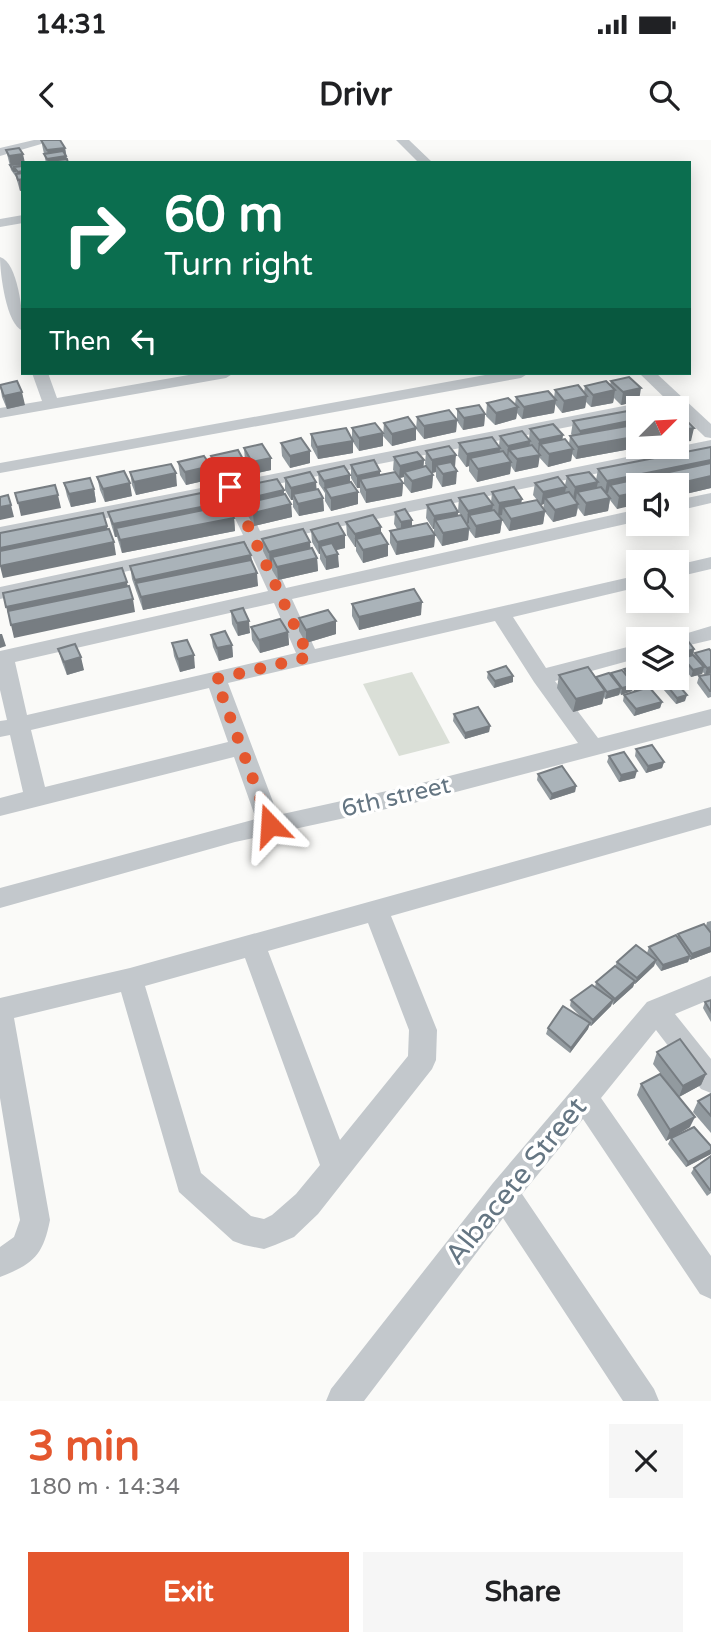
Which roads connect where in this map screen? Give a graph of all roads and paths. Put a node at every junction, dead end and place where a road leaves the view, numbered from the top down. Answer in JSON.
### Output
{"nodes":[{"id":1,"x":50,"y":140,"type":"edge"},
{"id":2,"x":402,"y":140,"type":"edge"},
{"id":3,"x":26,"y":146,"type":"junction"},
{"id":4,"x":0,"y":152,"type":"edge"},
{"id":5,"x":32,"y":161,"type":"edge"},
{"id":6,"x":425,"y":161,"type":"edge"},
{"id":7,"x":21,"y":219,"type":"edge"},
{"id":8,"x":0,"y":223,"type":"edge"},
{"id":9,"x":2,"y":267,"type":"edge"},
{"id":10,"x":21,"y":270,"type":"edge"},
{"id":11,"x":21,"y":320,"type":"edge"},
{"id":12,"x":41,"y":375,"type":"edge"},
{"id":13,"x":119,"y":375,"type":"edge"},
{"id":14,"x":215,"y":375,"type":"edge"},
{"id":15,"x":510,"y":375,"type":"edge"},
{"id":16,"x":649,"y":375,"type":"edge"},
{"id":17,"x":126,"y":391,"type":"junction"},
{"id":18,"x":672,"y":396,"type":"edge"},
{"id":19,"x":51,"y":404,"type":"junction"},
{"id":20,"x":626,"y":411,"type":"edge"},
{"id":21,"x":0,"y":413,"type":"edge"},
{"id":22,"x":690,"y":413,"type":"edge"},
{"id":23,"x":711,"y":433,"type":"edge"},
{"id":24,"x":711,"y":445,"type":"edge"},
{"id":25,"x":0,"y":468,"type":"edge"},
{"id":26,"x":230,"y":487,"type":"junction"},
{"id":27,"x":711,"y":498,"type":"edge"},
{"id":28,"x":689,"y":503,"type":"edge"},
{"id":29,"x":626,"y":517,"type":"edge"},
{"id":30,"x":0,"y":533,"type":"edge"},
{"id":31,"x":254,"y":538,"type":"junction"},
{"id":32,"x":711,"y":563,"type":"edge"},
{"id":33,"x":689,"y":568,"type":"edge"},
{"id":34,"x":626,"y":583,"type":"edge"},
{"id":35,"x":0,"y":593,"type":"edge"},
{"id":36,"x":279,"y":595,"type":"junction"},
{"id":37,"x":502,"y":614,"type":"junction"},
{"id":38,"x":711,"y":633,"type":"edge"},
{"id":39,"x":689,"y":638,"type":"edge"},
{"id":40,"x":626,"y":654,"type":"edge"},
{"id":41,"x":2,"y":657,"type":"edge"},
{"id":42,"x":309,"y":657,"type":"junction"},
{"id":43,"x":541,"y":677,"type":"junction"},
{"id":44,"x":216,"y":679,"type":"junction"},
{"id":45,"x":711,"y":717,"type":"edge"},
{"id":46,"x":10,"y":726,"type":"edge"},
{"id":47,"x":242,"y":747,"type":"junction"},
{"id":48,"x":594,"y":749,"type":"junction"},
{"id":49,"x":36,"y":798,"type":"junction"},
{"id":50,"x":0,"y":807,"type":"edge"},
{"id":51,"x":711,"y":816,"type":"edge"},
{"id":52,"x":270,"y":825,"type":"junction"},
{"id":53,"x":0,"y":898,"type":"edge"},
{"id":54,"x":376,"y":911,"type":"junction"},
{"id":55,"x":253,"y":945,"type":"junction"},
{"id":56,"x":130,"y":979,"type":"junction"},
{"id":57,"x":711,"y":987,"type":"edge"},
{"id":58,"x":0,"y":1010,"type":"edge"},
{"id":59,"x":656,"y":1010,"type":"junction"},
{"id":60,"x":0,"y":1016,"type":"edge"},
{"id":61,"x":711,"y":1080,"type":"edge"},
{"id":62,"x":584,"y":1097,"type":"junction"},
{"id":63,"x":336,"y":1168,"type":"junction"},
{"id":64,"x":504,"y":1193,"type":"junction"},
{"id":65,"x":0,"y":1262,"type":"edge"},
{"id":66,"x":711,"y":1283,"type":"edge"},
{"id":67,"x":343,"y":1401,"type":"edge"},
{"id":68,"x":642,"y":1401,"type":"edge"}],
"edges":[{"from":1,"to":3,"type":"street"},
{"from":2,"to":6,"type":"street"},
{"from":3,"to":4,"type":"street"},
{"from":3,"to":5,"type":"street"},
{"from":7,"to":8,"type":"street"},
{"from":9,"to":10,"type":"street"},
{"from":9,"to":11,"type":"street"},
{"from":12,"to":19,"type":"street"},
{"from":13,"to":17,"type":"street"},
{"from":14,"to":17,"type":"street"},
{"from":15,"to":25,"type":"street"},
{"from":16,"to":18,"type":"street"},
{"from":17,"to":19,"type":"street"},
{"from":19,"to":21,"type":"street"},
{"from":20,"to":26,"type":"street"},
{"from":22,"to":23,"type":"street"},
{"from":24,"to":31,"type":"street"},
{"from":26,"to":30,"type":"street"},
{"from":26,"to":31,"type":"street"},
{"from":27,"to":28,"type":"street"},
{"from":29,"to":36,"type":"street"},
{"from":31,"to":35,"type":"street"},
{"from":31,"to":36,"type":"street"},
{"from":32,"to":33,"type":"street"},
{"from":34,"to":37,"type":"street"},
{"from":36,"to":41,"type":"street"},
{"from":36,"to":42,"type":"street"},
{"from":37,"to":42,"type":"street"},
{"from":37,"to":43,"type":"street"},
{"from":38,"to":39,"type":"street"},
{"from":40,"to":43,"type":"street"},
{"from":41,"to":46,"type":"street"},
{"from":42,"to":44,"type":"street"},
{"from":43,"to":48,"type":"street"},
{"from":44,"to":46,"type":"street"},
{"from":44,"to":47,"type":"street"},
{"from":45,"to":48,"type":"street","name":"6th street"},
{"from":46,"to":49,"type":"street"},
{"from":47,"to":49,"type":"street"},
{"from":47,"to":52,"type":"street"},
{"from":48,"to":52,"type":"street","name":"6th street"},
{"from":49,"to":50,"type":"street"},
{"from":51,"to":54,"type":"street"},
{"from":52,"to":53,"type":"street","name":"6th street"},
{"from":54,"to":55,"type":"street"},
{"from":54,"to":63,"type":"street"},
{"from":55,"to":56,"type":"street"},
{"from":55,"to":63,"type":"street"},
{"from":56,"to":58,"type":"street"},
{"from":56,"to":63,"type":"street"},
{"from":57,"to":59,"type":"street","name":"Albacete Street"},
{"from":59,"to":61,"type":"street"},
{"from":59,"to":62,"type":"street","name":"Albacete Street"},
{"from":60,"to":65,"type":"street"},
{"from":62,"to":64,"type":"street","name":"Albacete Street"},
{"from":62,"to":66,"type":"street"},
{"from":64,"to":67,"type":"street","name":"Albacete Street"},
{"from":64,"to":68,"type":"street"}]}
